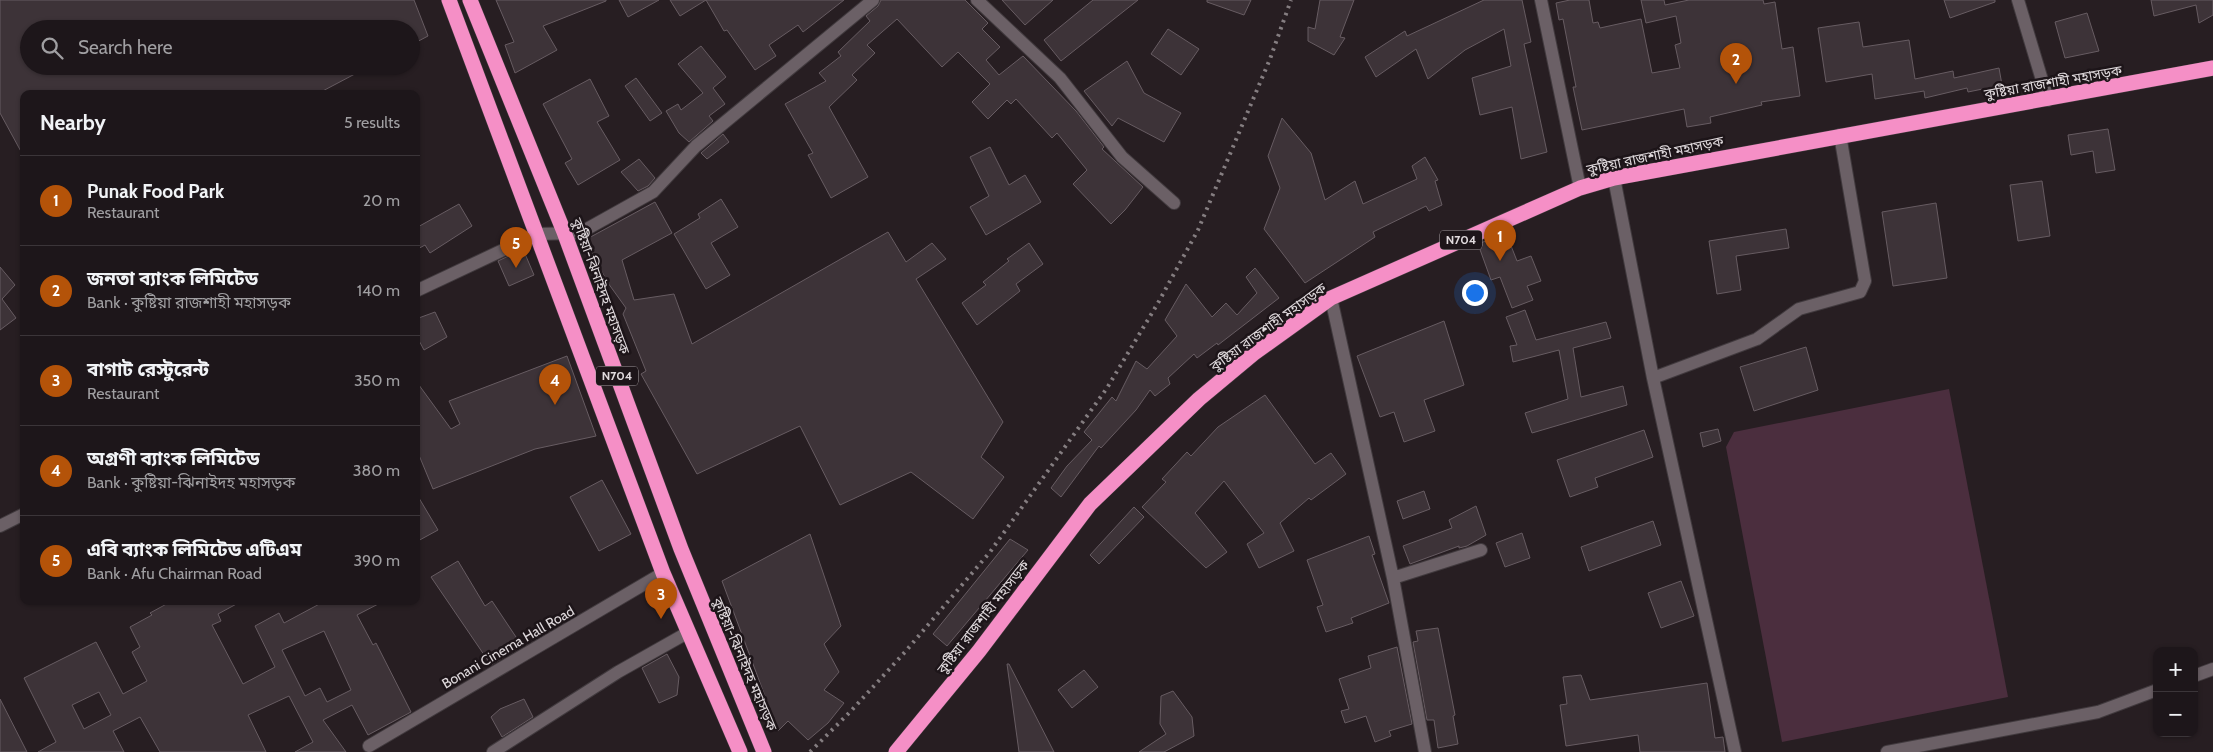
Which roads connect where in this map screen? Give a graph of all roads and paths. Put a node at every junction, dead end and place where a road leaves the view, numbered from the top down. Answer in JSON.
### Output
{"nodes":[{"id":1,"x":449,"y":0,"type":"edge"},
{"id":2,"x":470,"y":0,"type":"edge"},
{"id":3,"x":873,"y":0,"type":"edge"},
{"id":4,"x":977,"y":0,"type":"edge"},
{"id":5,"x":1541,"y":0,"type":"edge"},
{"id":6,"x":2018,"y":0,"type":"edge"},
{"id":7,"x":2213,"y":68,"type":"edge"},
{"id":8,"x":2048,"y":100,"type":"junction"},
{"id":9,"x":1840,"y":135,"type":"junction"},
{"id":10,"x":1614,"y":178,"type":"junction"},
{"id":11,"x":1580,"y":188,"type":"junction"},
{"id":12,"x":1174,"y":203,"type":"dead end"},
{"id":13,"x":564,"y":232,"type":"junction"},
{"id":14,"x":537,"y":234,"type":"junction"},
{"id":15,"x":420,"y":289,"type":"edge"},
{"id":16,"x":1331,"y":298,"type":"junction"},
{"id":17,"x":612,"y":362,"type":"junction"},
{"id":18,"x":588,"y":371,"type":"junction"},
{"id":19,"x":1652,"y":378,"type":"junction"},
{"id":20,"x":655,"y":479,"type":"junction"},
{"id":21,"x":632,"y":489,"type":"junction"},
{"id":22,"x":20,"y":516,"type":"edge"},
{"id":23,"x":0,"y":526,"type":"edge"},
{"id":24,"x":1481,"y":550,"type":"dead end"},
{"id":25,"x":663,"y":573,"type":"junction"},
{"id":26,"x":1393,"y":578,"type":"junction"},
{"id":27,"x":687,"y":633,"type":"junction"},
{"id":28,"x":2213,"y":669,"type":"edge"},
{"id":29,"x":731,"y":675,"type":"junction"},
{"id":30,"x":2198,"y":675,"type":"edge"},
{"id":31,"x":711,"y":687,"type":"junction"},
{"id":32,"x":2153,"y":691,"type":"edge"},
{"id":33,"x":369,"y":746,"type":"dead end"},
{"id":34,"x":494,"y":752,"type":"edge"},
{"id":35,"x":740,"y":752,"type":"edge"},
{"id":36,"x":764,"y":752,"type":"edge"},
{"id":37,"x":896,"y":752,"type":"edge"},
{"id":38,"x":1425,"y":752,"type":"edge"},
{"id":39,"x":1735,"y":752,"type":"edge"},
{"id":40,"x":1887,"y":752,"type":"edge"}],
"edges":[{"from":1,"to":14,"type":"highway","number":"N704"},
{"from":2,"to":13,"type":"highway","name":"কুষ্টিয়া-ঝিনাইদহ মহাসড়ক","number":"N704"},
{"from":3,"to":13,"type":"street"},
{"from":4,"to":12,"type":"street"},
{"from":5,"to":11,"type":"street"},
{"from":6,"to":8,"type":"street"},
{"from":7,"to":8,"type":"highway","name":"কুষ্টিয়া রাজশাহী মহাসড়ক","number":"N704"},
{"from":8,"to":9,"type":"highway","name":"কুষ্টিয়া রাজশাহী মহাসড়ক","number":"N704"},
{"from":9,"to":10,"type":"highway","name":"কুষ্টিয়া রাজশাহী মহাসড়ক","number":"N704"},
{"from":9,"to":19,"type":"street"},
{"from":10,"to":11,"type":"highway","name":"কুষ্টিয়া রাজশাহী মহাসড়ক","number":"N704"},
{"from":10,"to":19,"type":"street"},
{"from":11,"to":16,"type":"highway","name":"কুষ্টিয়া রাজশাহী মহাসড়ক","number":"N704"},
{"from":13,"to":14,"type":"street"},
{"from":13,"to":17,"type":"highway","name":"কুষ্টিয়া-ঝিনাইদহ মহাসড়ক","number":"N704"},
{"from":14,"to":15,"type":"street"},
{"from":14,"to":18,"type":"highway","number":"N704"},
{"from":16,"to":26,"type":"street"},
{"from":16,"to":37,"type":"highway","name":"কুষ্টিয়া রাজশাহী মহাসড়ক","number":"N704"},
{"from":17,"to":18,"type":"highway"},
{"from":17,"to":20,"type":"highway","name":"কুষ্টিয়া-ঝিনাইদহ মহাসড়ক","number":"N704"},
{"from":18,"to":21,"type":"highway","number":"N704"},
{"from":19,"to":39,"type":"street"},
{"from":20,"to":21,"type":"highway"},
{"from":20,"to":29,"type":"highway","name":"কুষ্টিয়া-ঝিনাইদহ মহাসড়ক","number":"N704"},
{"from":21,"to":25,"type":"highway","number":"N704"},
{"from":22,"to":23,"type":"street"},
{"from":24,"to":26,"type":"street"},
{"from":25,"to":27,"type":"highway","number":"N704"},
{"from":25,"to":33,"type":"street","name":"Bonani Cinema Hall Road"},
{"from":26,"to":38,"type":"street"},
{"from":27,"to":31,"type":"highway","number":"N704"},
{"from":27,"to":34,"type":"street"},
{"from":28,"to":30,"type":"street"},
{"from":29,"to":31,"type":"highway"},
{"from":29,"to":36,"type":"highway","name":"কুষ্টিয়া-ঝিনাইদহ মহাসড়ক","number":"N704"},
{"from":31,"to":35,"type":"highway","number":"N704"},
{"from":32,"to":40,"type":"street"}]}
